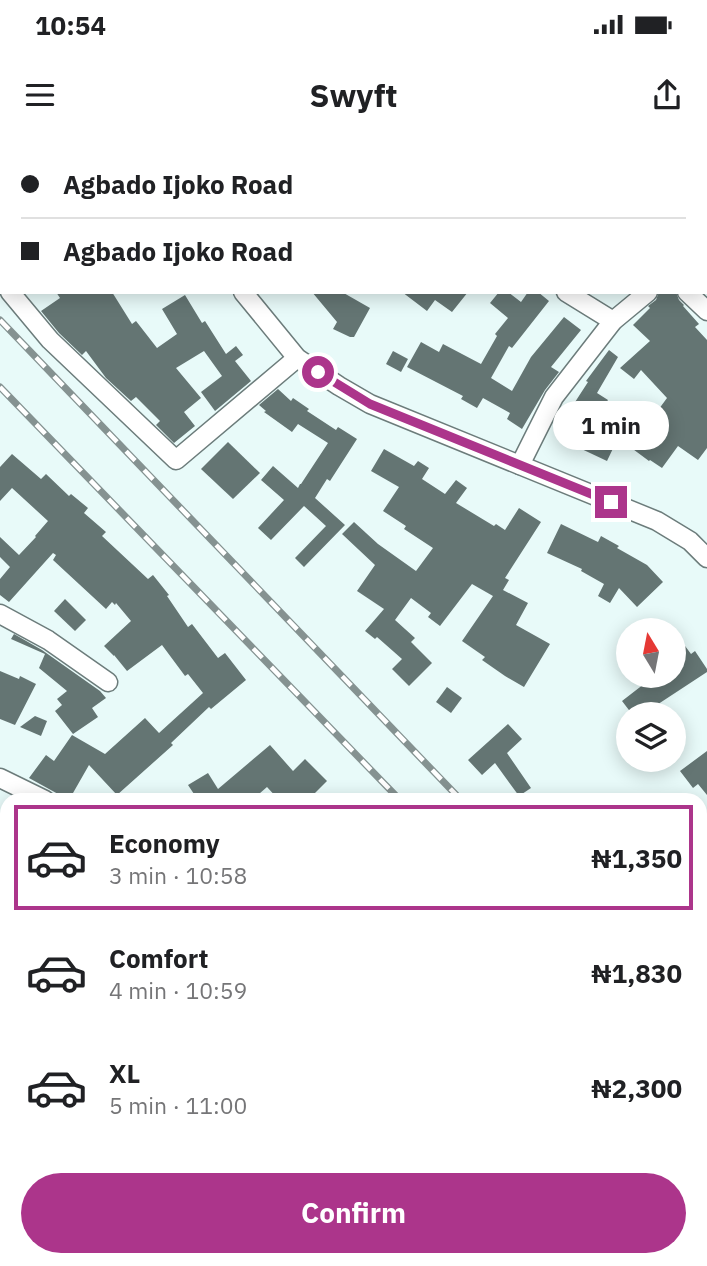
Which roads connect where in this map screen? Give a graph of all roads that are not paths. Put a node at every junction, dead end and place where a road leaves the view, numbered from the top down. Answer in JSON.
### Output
{"nodes":[{"id":1,"x":12,"y":294,"type":"edge"},
{"id":2,"x":245,"y":294,"type":"edge"},
{"id":3,"x":569,"y":294,"type":"edge"},
{"id":4,"x":646,"y":294,"type":"edge"},
{"id":5,"x":689,"y":294,"type":"edge"},
{"id":6,"x":707,"y":310,"type":"edge"},
{"id":7,"x":613,"y":321,"type":"junction"},
{"id":8,"x":297,"y":358,"type":"junction"},
{"id":9,"x":520,"y":466,"type":"junction"},
{"id":10,"x":707,"y":558,"type":"edge"},
{"id":11,"x":0,"y":614,"type":"edge"},
{"id":12,"x":108,"y":682,"type":"dead end"},
{"id":13,"x":0,"y":778,"type":"edge"},
{"id":14,"x":31,"y":793,"type":"edge"}],
"edges":[{"from":1,"to":8,"type":"street"},
{"from":2,"to":8,"type":"street"},
{"from":3,"to":7,"type":"street"},
{"from":4,"to":7,"type":"street"},
{"from":5,"to":6,"type":"street"},
{"from":7,"to":9,"type":"street"},
{"from":8,"to":9,"type":"street"},
{"from":9,"to":10,"type":"street"},
{"from":11,"to":12,"type":"street"},
{"from":13,"to":14,"type":"street"}]}
